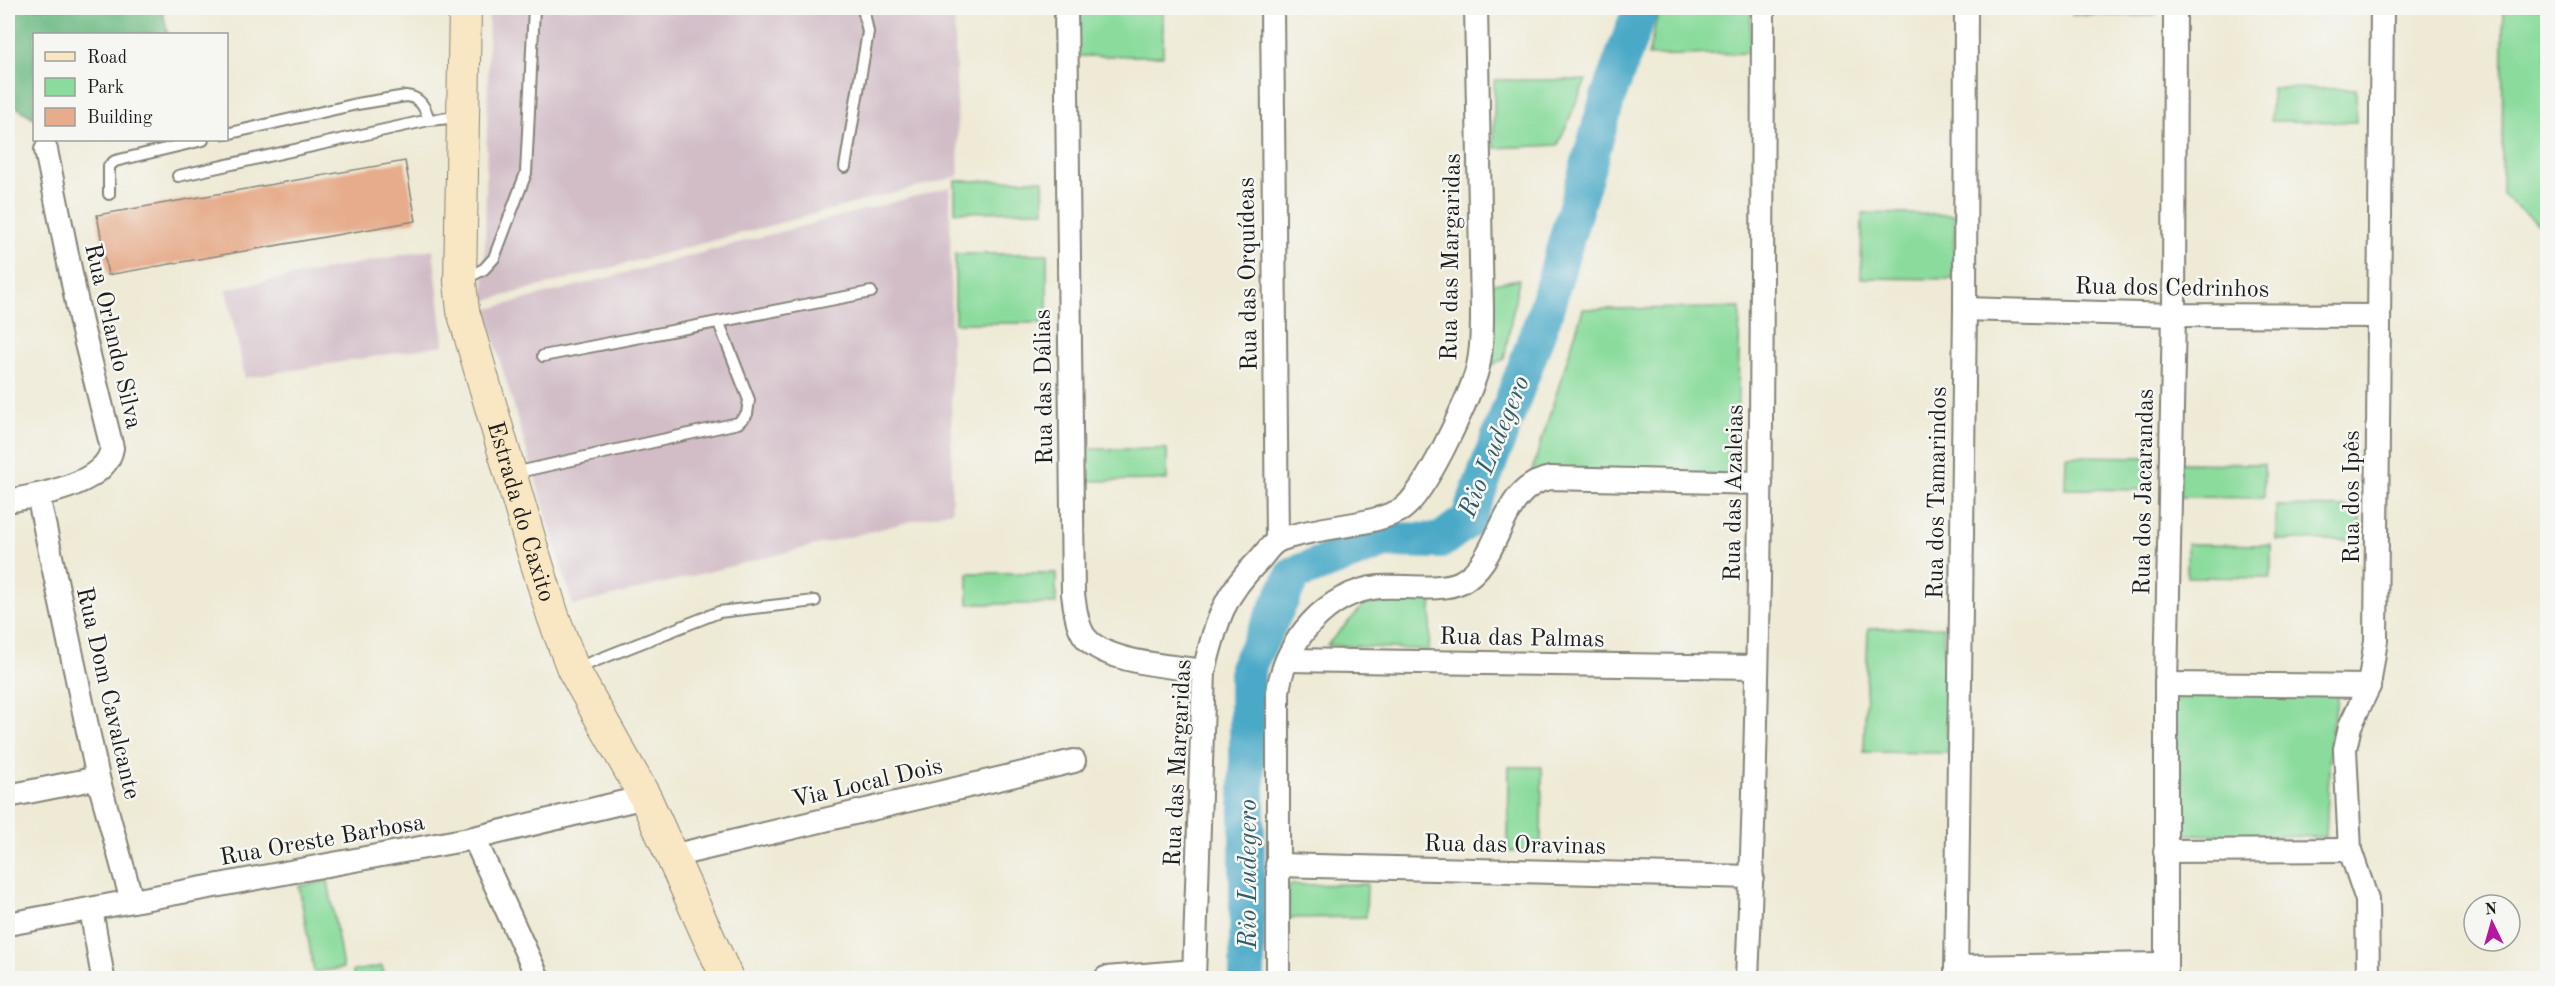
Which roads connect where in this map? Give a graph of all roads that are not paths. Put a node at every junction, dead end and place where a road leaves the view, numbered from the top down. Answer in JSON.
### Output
{"nodes":[{"id":1,"x":465,"y":8,"type":"edge"},
{"id":2,"x":534,"y":8,"type":"edge"},
{"id":3,"x":863,"y":8,"type":"edge"},
{"id":4,"x":1066,"y":8,"type":"edge"},
{"id":5,"x":1272,"y":8,"type":"edge"},
{"id":6,"x":1476,"y":8,"type":"edge"},
{"id":7,"x":1763,"y":8,"type":"edge"},
{"id":8,"x":1966,"y":8,"type":"edge"},
{"id":9,"x":2175,"y":8,"type":"edge"},
{"id":10,"x":2382,"y":8,"type":"edge"},
{"id":11,"x":463,"y":117,"type":"junction"},
{"id":12,"x":429,"y":120,"type":"junction"},
{"id":13,"x":228,"y":134,"type":"edge"},
{"id":14,"x":199,"y":141,"type":"edge"},
{"id":15,"x":46,"y":150,"type":"dead end"},
{"id":16,"x":845,"y":166,"type":"dead end"},
{"id":17,"x":178,"y":176,"type":"dead end"},
{"id":18,"x":109,"y":194,"type":"dead end"},
{"id":19,"x":460,"y":282,"type":"junction"},
{"id":20,"x":871,"y":292,"type":"dead end"},
{"id":21,"x":1965,"y":309,"type":"junction"},
{"id":22,"x":2174,"y":315,"type":"junction"},
{"id":23,"x":2378,"y":316,"type":"junction"},
{"id":24,"x":719,"y":323,"type":"junction"},
{"id":25,"x":543,"y":356,"type":"dead end"},
{"id":26,"x":511,"y":473,"type":"junction"},
{"id":27,"x":1761,"y":483,"type":"junction"},
{"id":28,"x":38,"y":495,"type":"junction"},
{"id":29,"x":8,"y":501,"type":"edge"},
{"id":30,"x":1277,"y":541,"type":"junction"},
{"id":31,"x":815,"y":601,"type":"dead end"},
{"id":32,"x":1287,"y":660,"type":"junction"},
{"id":33,"x":1756,"y":667,"type":"junction"},
{"id":34,"x":573,"y":669,"type":"junction"},
{"id":35,"x":1204,"y":671,"type":"junction"},
{"id":36,"x":2166,"y":684,"type":"junction"},
{"id":37,"x":2369,"y":686,"type":"junction"},
{"id":38,"x":1074,"y":761,"type":"dead end"},
{"id":39,"x":98,"y":778,"type":"junction"},
{"id":40,"x":8,"y":796,"type":"edge"},
{"id":41,"x":645,"y":797,"type":"junction"},
{"id":42,"x":474,"y":838,"type":"junction"},
{"id":43,"x":2165,"y":850,"type":"junction"},
{"id":44,"x":2350,"y":850,"type":"junction"},
{"id":45,"x":672,"y":856,"type":"junction"},
{"id":46,"x":1277,"y":865,"type":"junction"},
{"id":47,"x":1752,"y":877,"type":"junction"},
{"id":48,"x":132,"y":901,"type":"junction"},
{"id":49,"x":91,"y":909,"type":"junction"},
{"id":50,"x":8,"y":924,"type":"edge"},
{"id":51,"x":2166,"y":971,"type":"edge"},
{"id":52,"x":1956,"y":973,"type":"edge"},
{"id":53,"x":1194,"y":975,"type":"edge"},
{"id":54,"x":103,"y":978,"type":"edge"},
{"id":55,"x":538,"y":978,"type":"edge"},
{"id":56,"x":727,"y":978,"type":"edge"},
{"id":57,"x":1106,"y":978,"type":"edge"},
{"id":58,"x":1278,"y":978,"type":"edge"},
{"id":59,"x":1748,"y":978,"type":"edge"},
{"id":60,"x":2368,"y":978,"type":"edge"}],
"edges":[{"from":1,"to":11,"type":"main road","name":"Estrada do Caxito"},
{"from":2,"to":19,"type":"lane"},
{"from":3,"to":16,"type":"lane"},
{"from":4,"to":35,"type":"street","name":"Rua das Dálias"},
{"from":5,"to":30,"type":"street","name":"Rua das Orquídeas"},
{"from":6,"to":30,"type":"street","name":"Rua das Margaridas"},
{"from":7,"to":27,"type":"street","name":"Rua das Azaleias"},
{"from":8,"to":21,"type":"street","name":"Rua dos Tamarindos"},
{"from":9,"to":22,"type":"street","name":"Rua dos Jacarandas"},
{"from":10,"to":23,"type":"street","name":"Rua dos Ipês"},
{"from":11,"to":12,"type":"lane"},
{"from":11,"to":19,"type":"main road","name":"Estrada do Caxito"},
{"from":12,"to":13,"type":"lane"},
{"from":12,"to":17,"type":"lane"},
{"from":14,"to":18,"type":"lane"},
{"from":15,"to":28,"type":"street","name":"Rua Orlando Silva"},
{"from":19,"to":26,"type":"main road","name":"Estrada do Caxito"},
{"from":20,"to":24,"type":"lane"},
{"from":21,"to":22,"type":"street","name":"Rua dos Cedrinhos"},
{"from":21,"to":52,"type":"street","name":"Rua dos Tamarindos"},
{"from":22,"to":23,"type":"street","name":"Rua dos Cedrinhos"},
{"from":22,"to":36,"type":"street","name":"Rua dos Jacarandas"},
{"from":23,"to":37,"type":"street","name":"Rua dos Ipês"},
{"from":24,"to":25,"type":"lane"},
{"from":24,"to":26,"type":"lane"},
{"from":26,"to":34,"type":"main road","name":"Estrada do Caxito"},
{"from":27,"to":32,"type":"street"},
{"from":27,"to":33,"type":"street","name":"Rua das Azaleias"},
{"from":28,"to":29,"type":"street","name":"Rua Orlando Silva"},
{"from":28,"to":39,"type":"street","name":"Rua Dom Cavalcante"},
{"from":30,"to":35,"type":"street","name":"Rua das Margaridas"},
{"from":31,"to":34,"type":"lane"},
{"from":32,"to":33,"type":"street","name":"Rua das Palmas"},
{"from":32,"to":46,"type":"street"},
{"from":33,"to":47,"type":"street","name":"Rua das Azaleias"},
{"from":34,"to":41,"type":"main road","name":"Estrada do Caxito"},
{"from":35,"to":53,"type":"street","name":"Rua das Margaridas"},
{"from":36,"to":37,"type":"street"},
{"from":36,"to":43,"type":"street","name":"Rua dos Jacarandas"},
{"from":37,"to":44,"type":"street","name":"Rua dos Ipês"},
{"from":38,"to":45,"type":"street","name":"Via Local Dois"},
{"from":39,"to":40,"type":"street"},
{"from":39,"to":48,"type":"street","name":"Rua Dom Cavalcante"},
{"from":41,"to":42,"type":"street","name":"Rua Oreste Barbosa"},
{"from":41,"to":45,"type":"main road","name":"Estrada do Caxito"},
{"from":42,"to":48,"type":"street","name":"Rua Oreste Barbosa"},
{"from":42,"to":55,"type":"street"},
{"from":43,"to":44,"type":"street"},
{"from":43,"to":51,"type":"street","name":"Rua dos Jacarandas"},
{"from":44,"to":60,"type":"street","name":"Rua dos Ipês"},
{"from":45,"to":56,"type":"main road","name":"Estrada do Caxito"},
{"from":46,"to":47,"type":"street","name":"Rua das Oravinas"},
{"from":46,"to":58,"type":"street"},
{"from":47,"to":59,"type":"street","name":"Rua das Azaleias"},
{"from":48,"to":49,"type":"street","name":"Rua Oreste Barbosa"},
{"from":49,"to":50,"type":"street","name":"Rua Oreste Barbosa"},
{"from":49,"to":54,"type":"street"},
{"from":51,"to":52,"type":"street"},
{"from":53,"to":57,"type":"street"}]}
